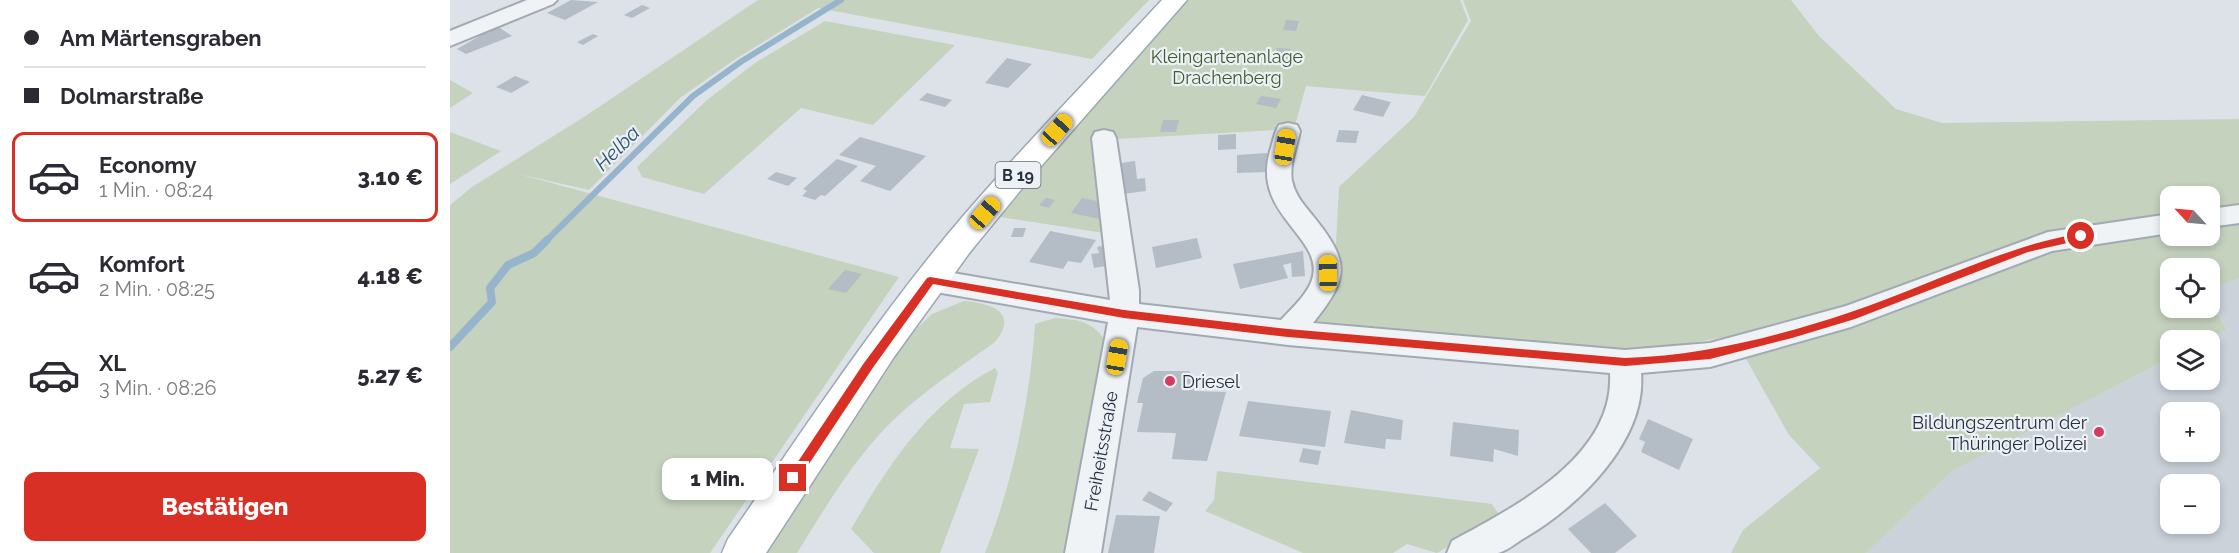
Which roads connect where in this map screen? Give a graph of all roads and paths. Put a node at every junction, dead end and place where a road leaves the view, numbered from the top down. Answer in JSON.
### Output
{"nodes":[{"id":1,"x":546,"y":0,"type":"edge"},
{"id":2,"x":1175,"y":0,"type":"edge"},
{"id":3,"x":450,"y":39,"type":"edge"},
{"id":4,"x":1288,"y":131,"type":"dead end"},
{"id":5,"x":1104,"y":138,"type":"dead end"},
{"id":6,"x":2239,"y":214,"type":"edge"},
{"id":7,"x":2220,"y":217,"type":"edge"},
{"id":8,"x":2160,"y":225,"type":"edge"},
{"id":9,"x":930,"y":280,"type":"junction"},
{"id":10,"x":1124,"y":314,"type":"junction"},
{"id":11,"x":1288,"y":333,"type":"junction"},
{"id":12,"x":1625,"y":362,"type":"junction"},
{"id":13,"x":743,"y":553,"type":"edge"},
{"id":14,"x":1083,"y":553,"type":"edge"},
{"id":15,"x":1465,"y":553,"type":"edge"}],
"edges":[{"from":1,"to":3,"type":"street"},
{"from":2,"to":9,"type":"main road","number":"B 19"},
{"from":4,"to":11,"type":"street"},
{"from":5,"to":10,"type":"street","name":"Freiheitsstraße"},
{"from":6,"to":7,"type":"street"},
{"from":8,"to":12,"type":"street"},
{"from":9,"to":10,"type":"street"},
{"from":9,"to":13,"type":"main road","number":"B 19"},
{"from":10,"to":11,"type":"street"},
{"from":10,"to":14,"type":"street","name":"Freiheitsstraße"},
{"from":11,"to":12,"type":"street"},
{"from":12,"to":15,"type":"street"}]}
